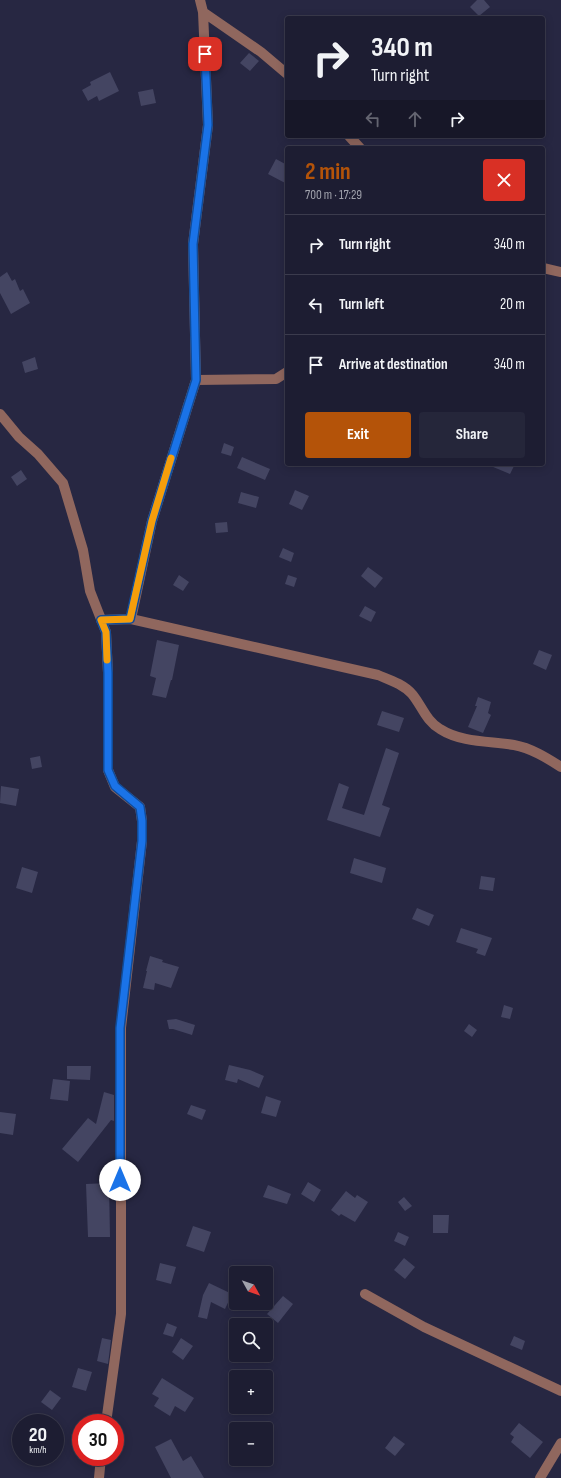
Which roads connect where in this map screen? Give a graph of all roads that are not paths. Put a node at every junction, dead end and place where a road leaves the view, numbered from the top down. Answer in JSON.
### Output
{"nodes":[{"id":1,"x":200,"y":0,"type":"edge"},
{"id":2,"x":204,"y":12,"type":"junction"},
{"id":3,"x":285,"y":72,"type":"edge"},
{"id":4,"x":351,"y":138,"type":"edge"},
{"id":5,"x":358,"y":146,"type":"edge"},
{"id":6,"x":545,"y":268,"type":"edge"},
{"id":7,"x":561,"y":272,"type":"edge"},
{"id":8,"x":285,"y":373,"type":"edge"},
{"id":9,"x":196,"y":380,"type":"junction"},
{"id":10,"x":0,"y":414,"type":"edge"},
{"id":11,"x":130,"y":619,"type":"junction"},
{"id":12,"x":101,"y":620,"type":"junction"},
{"id":13,"x":561,"y":767,"type":"edge"},
{"id":14,"x":365,"y":1294,"type":"dead end"},
{"id":15,"x":561,"y":1391,"type":"edge"},
{"id":16,"x":107,"y":1414,"type":"edge"},
{"id":17,"x":561,"y":1443,"type":"edge"},
{"id":18,"x":100,"y":1466,"type":"edge"},
{"id":19,"x":98,"y":1478,"type":"edge"},
{"id":20,"x":540,"y":1478,"type":"edge"}],
"edges":[{"from":1,"to":2,"type":"street"},
{"from":2,"to":3,"type":"street"},
{"from":2,"to":9,"type":"street"},
{"from":4,"to":5,"type":"street"},
{"from":6,"to":7,"type":"street"},
{"from":8,"to":9,"type":"street"},
{"from":9,"to":11,"type":"street"},
{"from":10,"to":12,"type":"street"},
{"from":11,"to":12,"type":"street"},
{"from":11,"to":13,"type":"street"},
{"from":12,"to":16,"type":"street"},
{"from":14,"to":15,"type":"street"},
{"from":17,"to":20,"type":"street"},
{"from":18,"to":19,"type":"street"}]}
